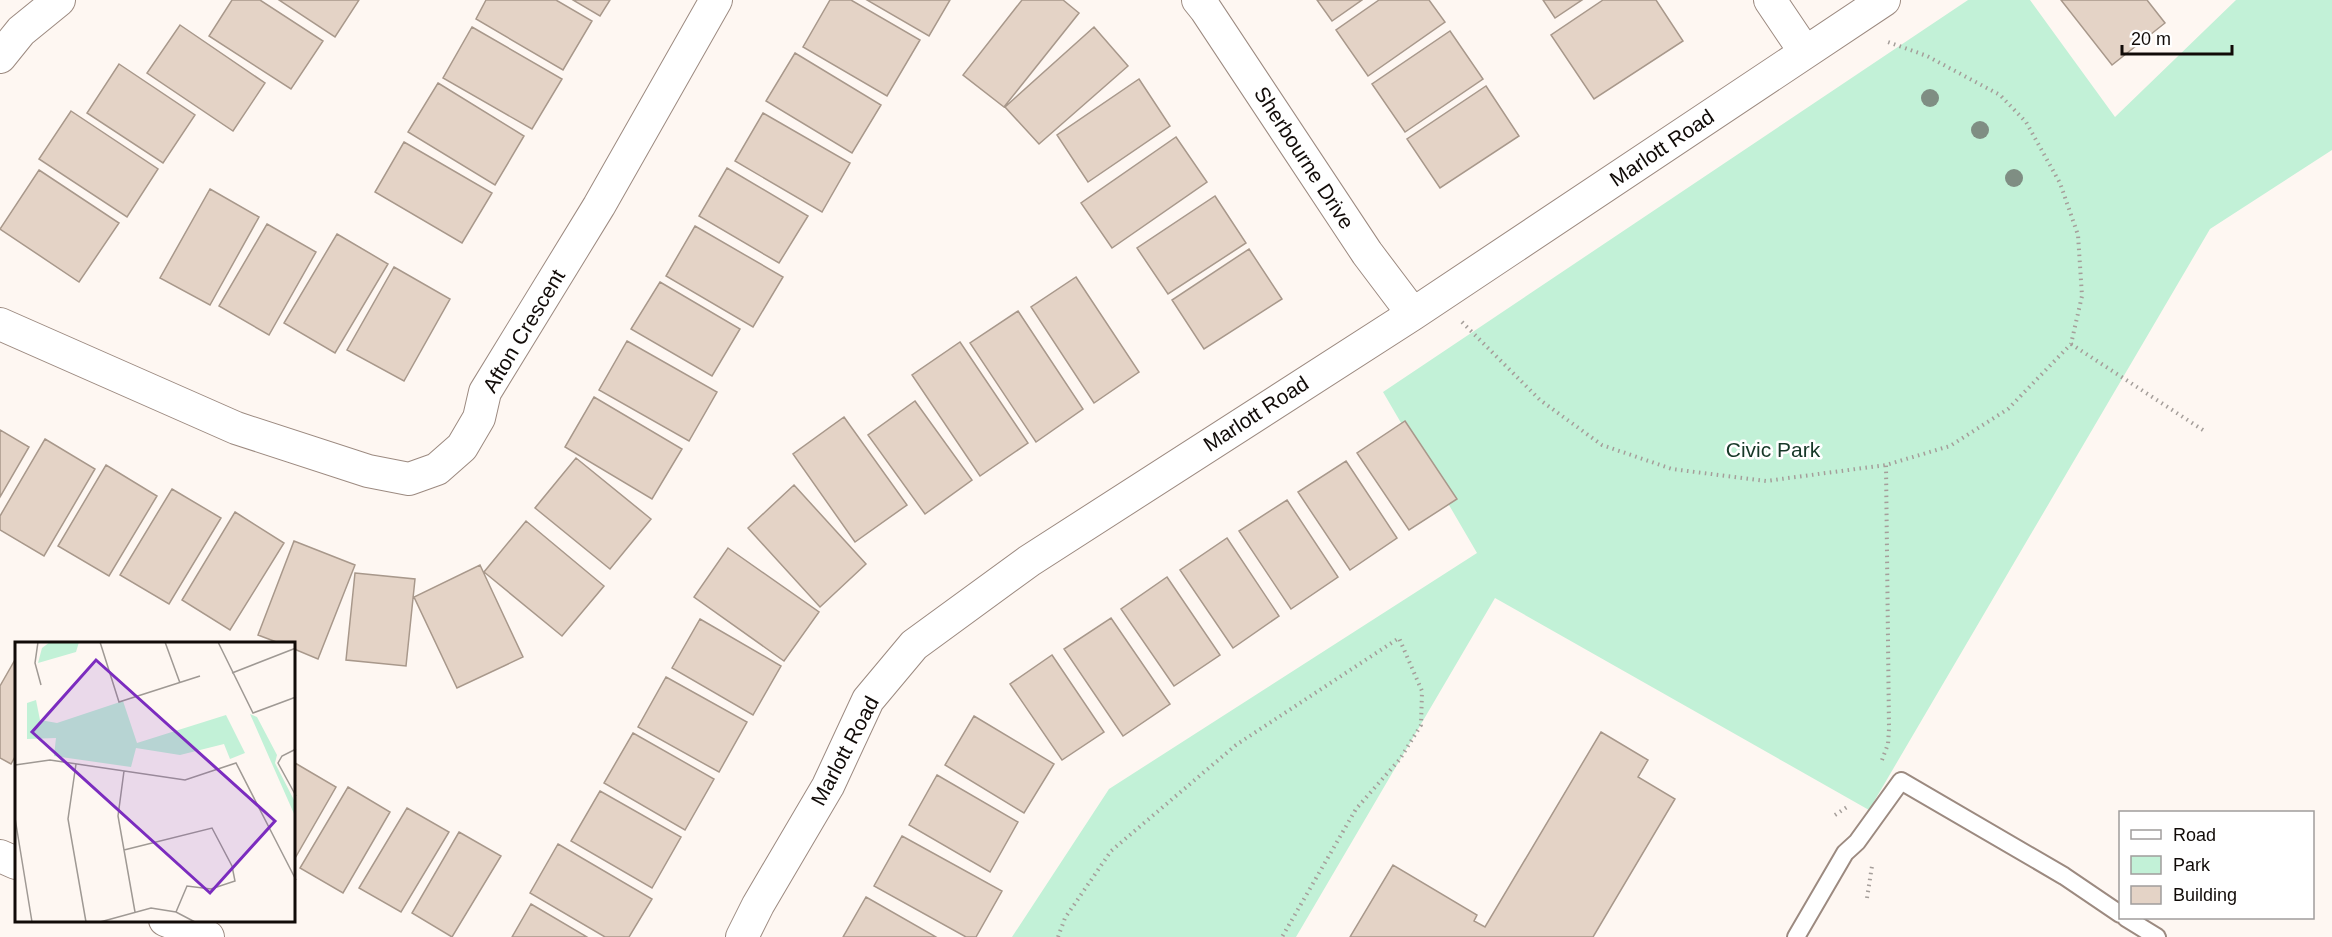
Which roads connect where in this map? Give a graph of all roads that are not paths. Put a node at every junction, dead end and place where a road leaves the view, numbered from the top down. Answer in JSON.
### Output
{"nodes":[{"id":1,"x":59,"y":0,"type":"edge"},
{"id":2,"x":716,"y":0,"type":"edge"},
{"id":3,"x":1198,"y":0,"type":"edge"},
{"id":4,"x":1770,"y":0,"type":"edge"},
{"id":5,"x":1884,"y":0,"type":"edge"},
{"id":6,"x":1805,"y":52,"type":"junction"},
{"id":7,"x":0,"y":57,"type":"edge"},
{"id":8,"x":1413,"y":314,"type":"junction"},
{"id":9,"x":0,"y":324,"type":"edge"},
{"id":10,"x":0,"y":856,"type":"edge"},
{"id":11,"x":15,"y":863,"type":"edge"},
{"id":12,"x":2119,"y":913,"type":"edge"},
{"id":13,"x":2128,"y":919,"type":"edge"},
{"id":14,"x":168,"y":922,"type":"edge"},
{"id":15,"x":208,"y":937,"type":"edge"},
{"id":16,"x":742,"y":937,"type":"edge"},
{"id":17,"x":1796,"y":937,"type":"edge"},
{"id":18,"x":2157,"y":937,"type":"edge"}],
"edges":[{"from":1,"to":7,"type":"street"},
{"from":2,"to":9,"type":"street","name":"Afton Crescent"},
{"from":3,"to":8,"type":"street","name":"Sherbourne Drive"},
{"from":4,"to":6,"type":"street"},
{"from":5,"to":6,"type":"street","name":"Marlott Road"},
{"from":6,"to":8,"type":"street","name":"Marlott Road"},
{"from":8,"to":16,"type":"street","name":"Marlott Road"},
{"from":10,"to":11,"type":"street"},
{"from":12,"to":17,"type":"lane"},
{"from":13,"to":18,"type":"lane"},
{"from":14,"to":15,"type":"street"}]}
